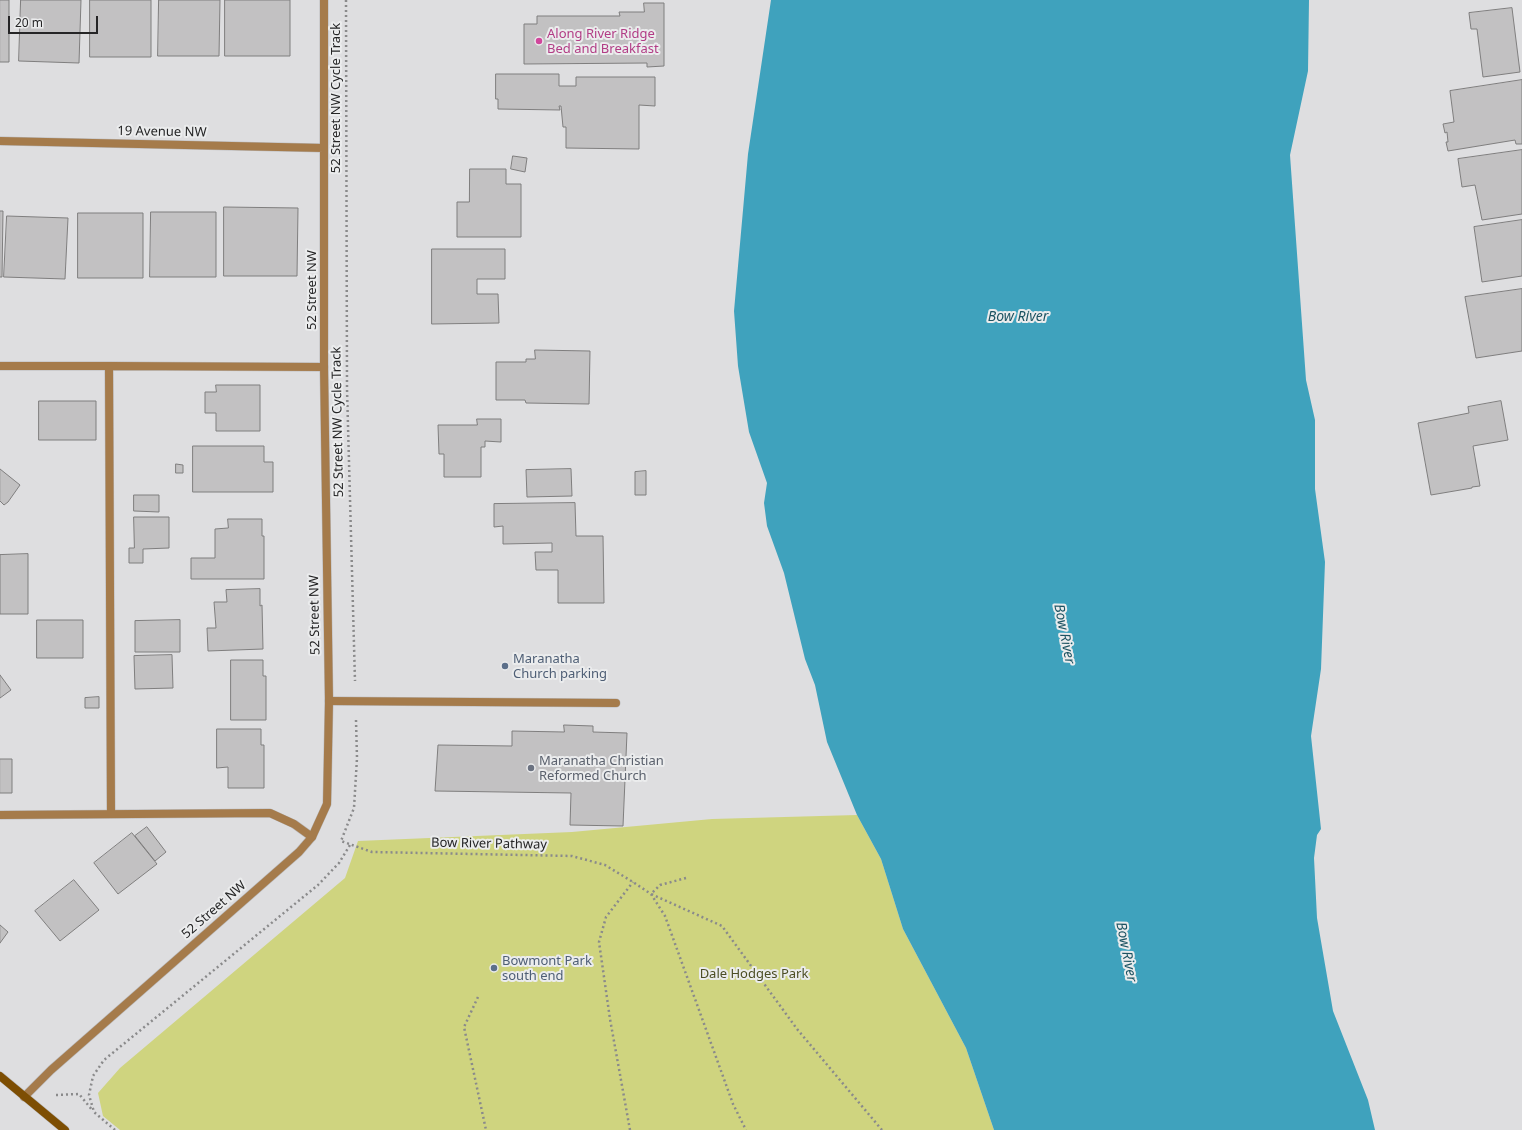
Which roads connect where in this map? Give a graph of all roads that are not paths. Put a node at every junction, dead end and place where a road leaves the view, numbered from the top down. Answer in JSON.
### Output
{"nodes":[{"id":1,"x":324,"y":0,"type":"edge"},
{"id":2,"x":0,"y":141,"type":"edge"},
{"id":3,"x":324,"y":148,"type":"junction"},
{"id":4,"x":0,"y":366,"type":"edge"},
{"id":5,"x":109,"y":366,"type":"junction"},
{"id":6,"x":324,"y":367,"type":"junction"},
{"id":7,"x":328,"y":701,"type":"junction"},
{"id":8,"x":616,"y":702,"type":"dead end"},
{"id":9,"x":111,"y":814,"type":"junction"},
{"id":10,"x":0,"y":815,"type":"edge"},
{"id":11,"x":312,"y":837,"type":"junction"},
{"id":12,"x":0,"y":1076,"type":"edge"},
{"id":13,"x":24,"y":1097,"type":"junction"},
{"id":14,"x":65,"y":1130,"type":"edge"}],
"edges":[{"from":1,"to":3,"type":"street","name":"52 Street NW"},
{"from":2,"to":3,"type":"street","name":"19 Avenue NW"},
{"from":3,"to":6,"type":"street","name":"52 Street NW"},
{"from":4,"to":5,"type":"street"},
{"from":5,"to":6,"type":"street"},
{"from":5,"to":9,"type":"street"},
{"from":6,"to":7,"type":"street","name":"52 Street NW"},
{"from":7,"to":8,"type":"street"},
{"from":7,"to":11,"type":"street","name":"52 Street NW"},
{"from":9,"to":10,"type":"street"},
{"from":9,"to":11,"type":"street"},
{"from":11,"to":13,"type":"street","name":"52 Street NW"},
{"from":12,"to":13,"type":"street"},
{"from":13,"to":14,"type":"street"}]}
